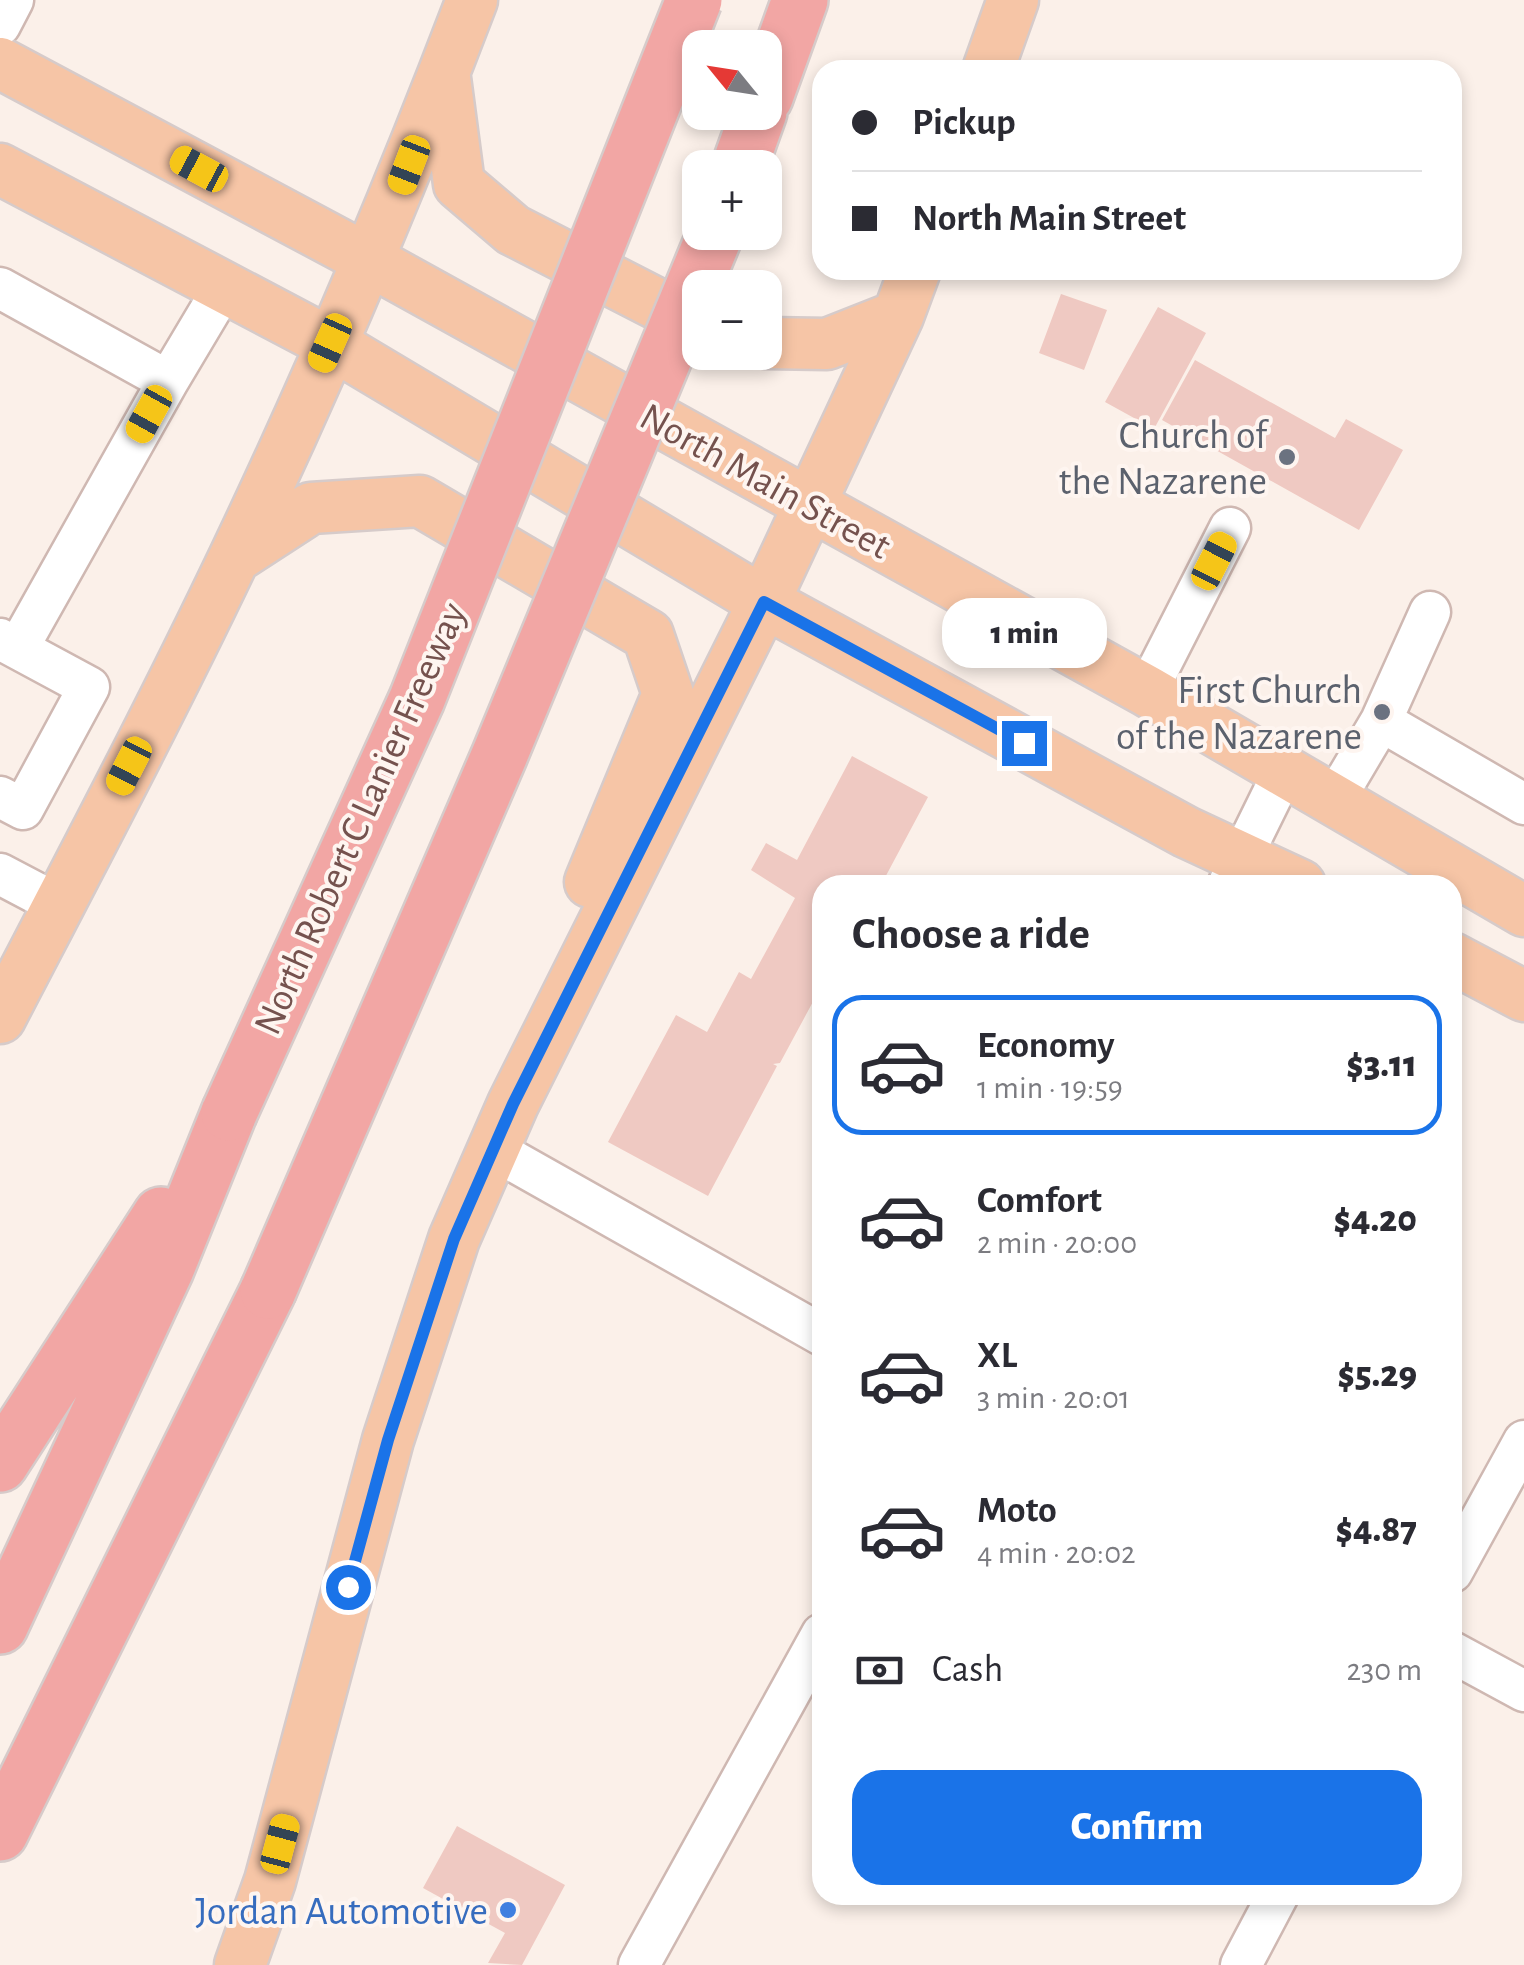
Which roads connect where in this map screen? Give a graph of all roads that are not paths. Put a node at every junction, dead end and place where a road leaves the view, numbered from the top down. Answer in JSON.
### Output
{"nodes":[{"id":1,"x":12,"y":0,"type":"edge"},
{"id":2,"x":472,"y":0,"type":"edge"},
{"id":3,"x":694,"y":0,"type":"edge"},
{"id":4,"x":800,"y":0,"type":"edge"},
{"id":5,"x":1014,"y":0,"type":"edge"},
{"id":6,"x":0,"y":24,"type":"edge"},
{"id":7,"x":782,"y":50,"type":"edge"},
{"id":8,"x":992,"y":60,"type":"edge"},
{"id":9,"x":0,"y":63,"type":"edge"},
{"id":10,"x":444,"y":73,"type":"junction"},
{"id":11,"x":0,"y":169,"type":"edge"},
{"id":12,"x":709,"y":250,"type":"edge"},
{"id":13,"x":365,"y":258,"type":"junction"},
{"id":14,"x":224,"y":287,"type":"junction"},
{"id":15,"x":0,"y":288,"type":"edge"},
{"id":16,"x":906,"y":293,"type":"edge"},
{"id":17,"x":682,"y":317,"type":"edge"},
{"id":18,"x":330,"y":343,"type":"junction"},
{"id":19,"x":782,"y":343,"type":"edge"},
{"id":20,"x":168,"y":381,"type":"junction"},
{"id":21,"x":809,"y":504,"type":"junction"},
{"id":22,"x":1230,"y":528,"type":"dead end"},
{"id":23,"x":234,"y":558,"type":"junction"},
{"id":24,"x":764,"y":602,"type":"junction"},
{"id":25,"x":1430,"y":612,"type":"dead end"},
{"id":26,"x":9,"y":644,"type":"edge"},
{"id":27,"x":1146,"y":691,"type":"junction"},
{"id":28,"x":1381,"y":721,"type":"junction"},
{"id":29,"x":1283,"y":773,"type":"junction"},
{"id":30,"x":0,"y":797,"type":"edge"},
{"id":31,"x":1333,"y":802,"type":"junction"},
{"id":32,"x":1524,"y":804,"type":"edge"},
{"id":33,"x":1236,"y":872,"type":"edge"},
{"id":34,"x":0,"y":874,"type":"edge"},
{"id":35,"x":1461,"y":875,"type":"edge"},
{"id":36,"x":1462,"y":876,"type":"edge"},
{"id":37,"x":58,"y":904,"type":"junction"},
{"id":38,"x":1524,"y":911,"type":"edge"},
{"id":39,"x":1462,"y":963,"type":"edge"},
{"id":40,"x":1524,"y":996,"type":"edge"},
{"id":41,"x":0,"y":1018,"type":"edge"},
{"id":42,"x":513,"y":1104,"type":"junction"},
{"id":43,"x":494,"y":1150,"type":"junction"},
{"id":44,"x":151,"y":1261,"type":"junction"},
{"id":45,"x":812,"y":1329,"type":"edge"},
{"id":46,"x":1524,"y":1440,"type":"edge"},
{"id":47,"x":0,"y":1464,"type":"edge"},
{"id":48,"x":1462,"y":1554,"type":"edge"},
{"id":49,"x":0,"y":1626,"type":"edge"},
{"id":50,"x":812,"y":1652,"type":"edge"},
{"id":51,"x":1462,"y":1658,"type":"edge"},
{"id":52,"x":1524,"y":1692,"type":"edge"},
{"id":53,"x":0,"y":1833,"type":"edge"},
{"id":54,"x":1273,"y":1905,"type":"edge"},
{"id":55,"x":240,"y":1965,"type":"edge"},
{"id":56,"x":639,"y":1965,"type":"edge"},
{"id":57,"x":1240,"y":1965,"type":"edge"}],
"edges":[{"from":1,"to":6,"type":"street"},
{"from":2,"to":10,"type":"main road"},
{"from":3,"to":44,"type":"highway","name":"North Robert C Lanier Freeway","bridge":true},
{"from":4,"to":7,"type":"highway"},
{"from":5,"to":8,"type":"main road"},
{"from":9,"to":13,"type":"main road","name":"North Main Street"},
{"from":10,"to":13,"type":"main road"},
{"from":10,"to":17,"type":"main road"},
{"from":11,"to":14,"type":"main road"},
{"from":12,"to":53,"type":"highway","bridge":true},
{"from":13,"to":18,"type":"main road"},
{"from":13,"to":21,"type":"main road","name":"North Main Street"},
{"from":14,"to":18,"type":"main road"},
{"from":14,"to":20,"type":"street"},
{"from":15,"to":20,"type":"street"},
{"from":16,"to":19,"type":"main road"},
{"from":16,"to":21,"type":"main road"},
{"from":18,"to":23,"type":"main road"},
{"from":18,"to":24,"type":"main road"},
{"from":20,"to":26,"type":"street"},
{"from":21,"to":24,"type":"main road"},
{"from":21,"to":27,"type":"main road","name":"North Main Street"},
{"from":22,"to":27,"type":"street"},
{"from":23,"to":37,"type":"main road"},
{"from":23,"to":42,"type":"main road"},
{"from":24,"to":33,"type":"main road"},
{"from":24,"to":42,"type":"main road"},
{"from":25,"to":28,"type":"street"},
{"from":26,"to":30,"type":"street"},
{"from":27,"to":29,"type":"main road","name":"North Main Street"},
{"from":28,"to":31,"type":"street"},
{"from":28,"to":32,"type":"street"},
{"from":29,"to":31,"type":"main road","name":"North Main Street"},
{"from":29,"to":33,"type":"street"},
{"from":31,"to":35,"type":"main road","name":"North Main Street"},
{"from":34,"to":37,"type":"street"},
{"from":36,"to":38,"type":"main road","name":"North Main Street"},
{"from":37,"to":41,"type":"main road"},
{"from":39,"to":40,"type":"main road"},
{"from":42,"to":43,"type":"main road"},
{"from":43,"to":45,"type":"street"},
{"from":43,"to":55,"type":"main road"},
{"from":44,"to":47,"type":"highway"},
{"from":44,"to":49,"type":"highway"},
{"from":46,"to":48,"type":"street"},
{"from":50,"to":56,"type":"street"},
{"from":51,"to":52,"type":"street"},
{"from":54,"to":57,"type":"street"}]}
